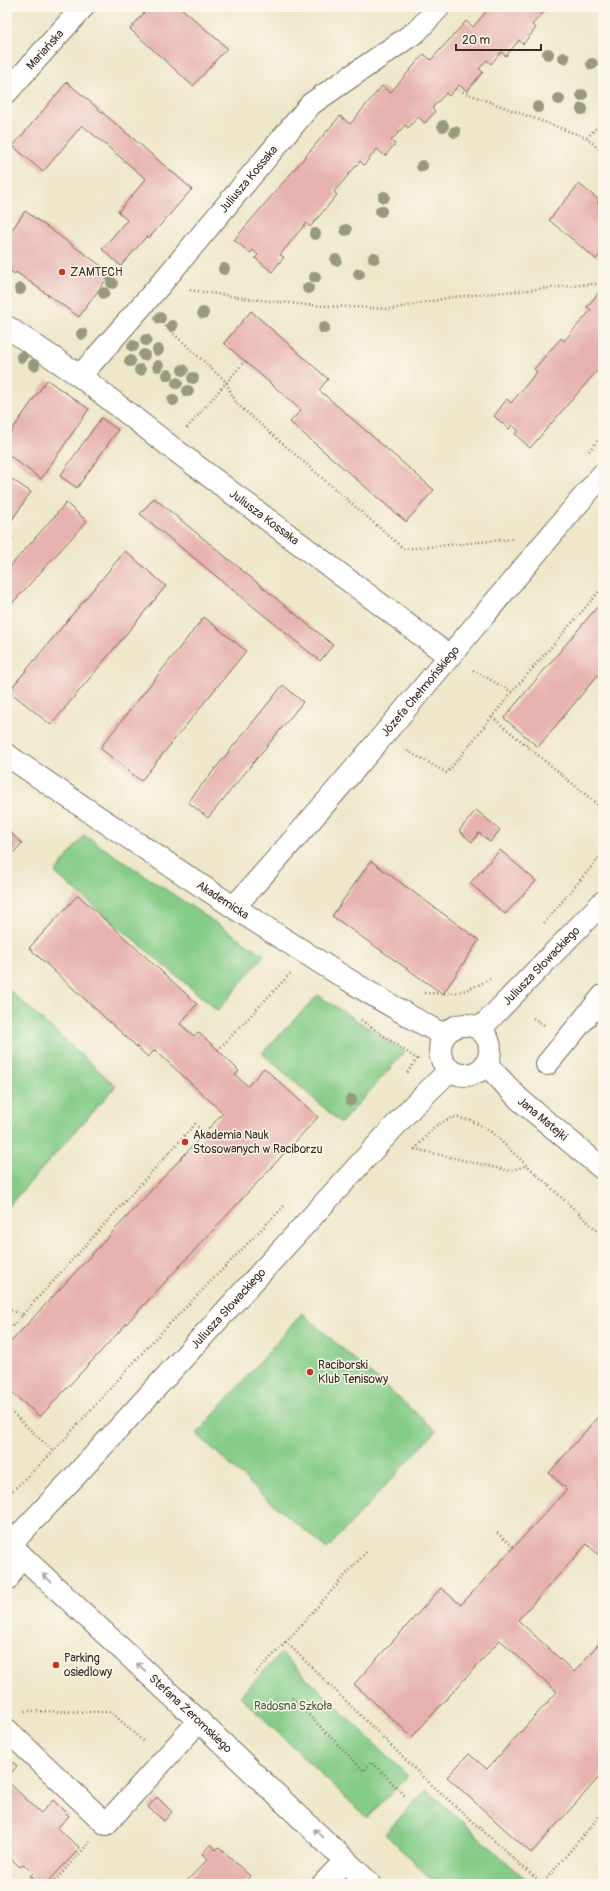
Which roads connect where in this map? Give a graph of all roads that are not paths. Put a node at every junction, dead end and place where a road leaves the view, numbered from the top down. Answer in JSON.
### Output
{"nodes":[{"id":1,"x":83,"y":7,"type":"edge"},
{"id":2,"x":439,"y":7,"type":"edge"},
{"id":3,"x":11,"y":79,"type":"edge"},
{"id":4,"x":7,"y":327,"type":"edge"},
{"id":5,"x":80,"y":376,"type":"junction"},
{"id":6,"x":603,"y":474,"type":"edge"},
{"id":7,"x":449,"y":656,"type":"junction"},
{"id":8,"x":7,"y":755,"type":"edge"},
{"id":9,"x":234,"y":907,"type":"junction"},
{"id":10,"x":600,"y":913,"type":"edge"},
{"id":11,"x":603,"y":996,"type":"edge"},
{"id":12,"x":480,"y":1029,"type":"junction"},
{"id":13,"x":444,"y":1035,"type":"junction"},
{"id":14,"x":486,"y":1064,"type":"junction"},
{"id":15,"x":548,"y":1064,"type":"dead end"},
{"id":16,"x":450,"y":1070,"type":"junction"},
{"id":17,"x":603,"y":1169,"type":"edge"},
{"id":18,"x":12,"y":1549,"type":"edge"},
{"id":19,"x":7,"y":1580,"type":"edge"},
{"id":20,"x":199,"y":1721,"type":"junction"},
{"id":21,"x":7,"y":1730,"type":"edge"},
{"id":22,"x":346,"y":1860,"type":"junction"},
{"id":23,"x":323,"y":1884,"type":"edge"},
{"id":24,"x":370,"y":1884,"type":"edge"}],
"edges":[{"from":1,"to":3,"type":"street","name":"Mariańska"},
{"from":2,"to":5,"type":"street","name":"Juliusza Kossaka"},
{"from":4,"to":5,"type":"street","name":"Juliusza Kossaka"},
{"from":5,"to":7,"type":"street","name":"Juliusza Kossaka"},
{"from":6,"to":7,"type":"street","name":"Józefa Chełmońskiego"},
{"from":7,"to":9,"type":"street","name":"Józefa Chełmońskiego"},
{"from":8,"to":9,"type":"street","name":"Akademicka"},
{"from":9,"to":13,"type":"street","name":"Akademicka"},
{"from":10,"to":12,"type":"street","name":"Juliusza Słowackiego"},
{"from":11,"to":15,"type":"street"},
{"from":12,"to":13,"type":"street"},
{"from":12,"to":14,"type":"street"},
{"from":13,"to":16,"type":"street"},
{"from":14,"to":16,"type":"street"},
{"from":14,"to":17,"type":"street","name":"Jana Matejki"},
{"from":16,"to":18,"type":"street","name":"Juliusza Słowackiego"},
{"from":18,"to":19,"type":"street","name":"Juliusza Słowackiego"},
{"from":20,"to":18,"type":"street","name":"Stefana Żeromskiego","one_way":true},
{"from":20,"to":21,"type":"street"},
{"from":22,"to":20,"type":"street","name":"Stefana Żeromskiego","one_way":true},
{"from":22,"to":23,"type":"street"},
{"from":22,"to":24,"type":"street","name":"Stefana Żeromskiego"}]}
